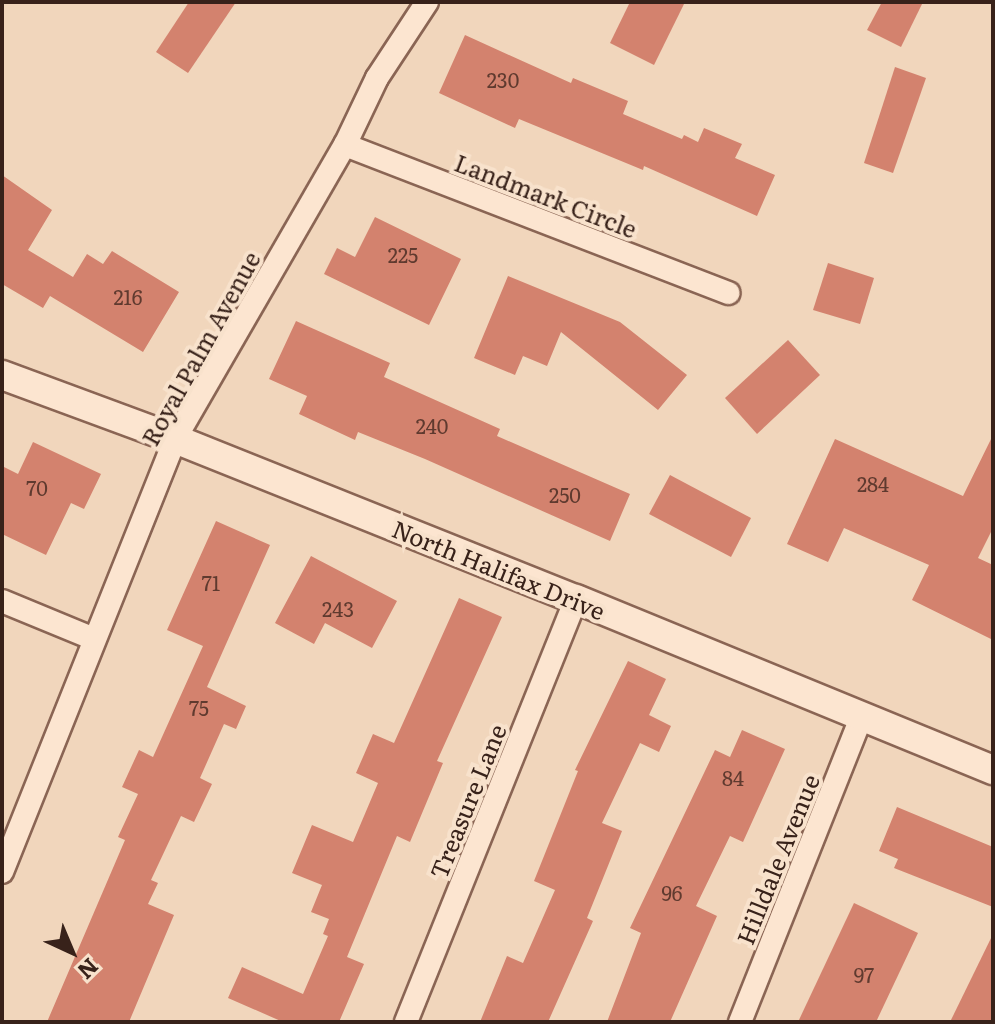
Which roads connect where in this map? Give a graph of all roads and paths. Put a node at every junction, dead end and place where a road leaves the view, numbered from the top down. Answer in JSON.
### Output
{"nodes":[{"id":1,"x":427,"y":2,"type":"edge"},
{"id":2,"x":345,"y":145,"type":"junction"},
{"id":3,"x":728,"y":293,"type":"dead end"},
{"id":4,"x":2,"y":375,"type":"edge"},
{"id":5,"x":175,"y":439,"type":"junction"},
{"id":6,"x":576,"y":599,"type":"junction"},
{"id":7,"x":2,"y":601,"type":"edge"},
{"id":8,"x":94,"y":639,"type":"junction"},
{"id":9,"x":862,"y":715,"type":"junction"},
{"id":10,"x":993,"y":770,"type":"edge"},
{"id":11,"x":2,"y":872,"type":"edge"},
{"id":12,"x":406,"y":1022,"type":"edge"},
{"id":13,"x":740,"y":1022,"type":"edge"}],
"edges":[{"from":1,"to":2,"type":"street","name":"Royal Palm Avenue"},
{"from":2,"to":3,"type":"street","name":"Landmark Circle"},
{"from":2,"to":5,"type":"street","name":"Royal Palm Avenue"},
{"from":4,"to":5,"type":"street","name":"North Halifax Drive"},
{"from":5,"to":6,"type":"street","name":"North Halifax Drive"},
{"from":5,"to":8,"type":"street","name":"Royal Palm Avenue"},
{"from":6,"to":9,"type":"street","name":"North Halifax Drive"},
{"from":6,"to":12,"type":"street","name":"Treasure Lane"},
{"from":7,"to":8,"type":"street"},
{"from":8,"to":11,"type":"street","name":"Royal Palm Avenue"},
{"from":9,"to":10,"type":"street","name":"North Halifax Drive"},
{"from":9,"to":13,"type":"street","name":"Hilldale Avenue"}]}
